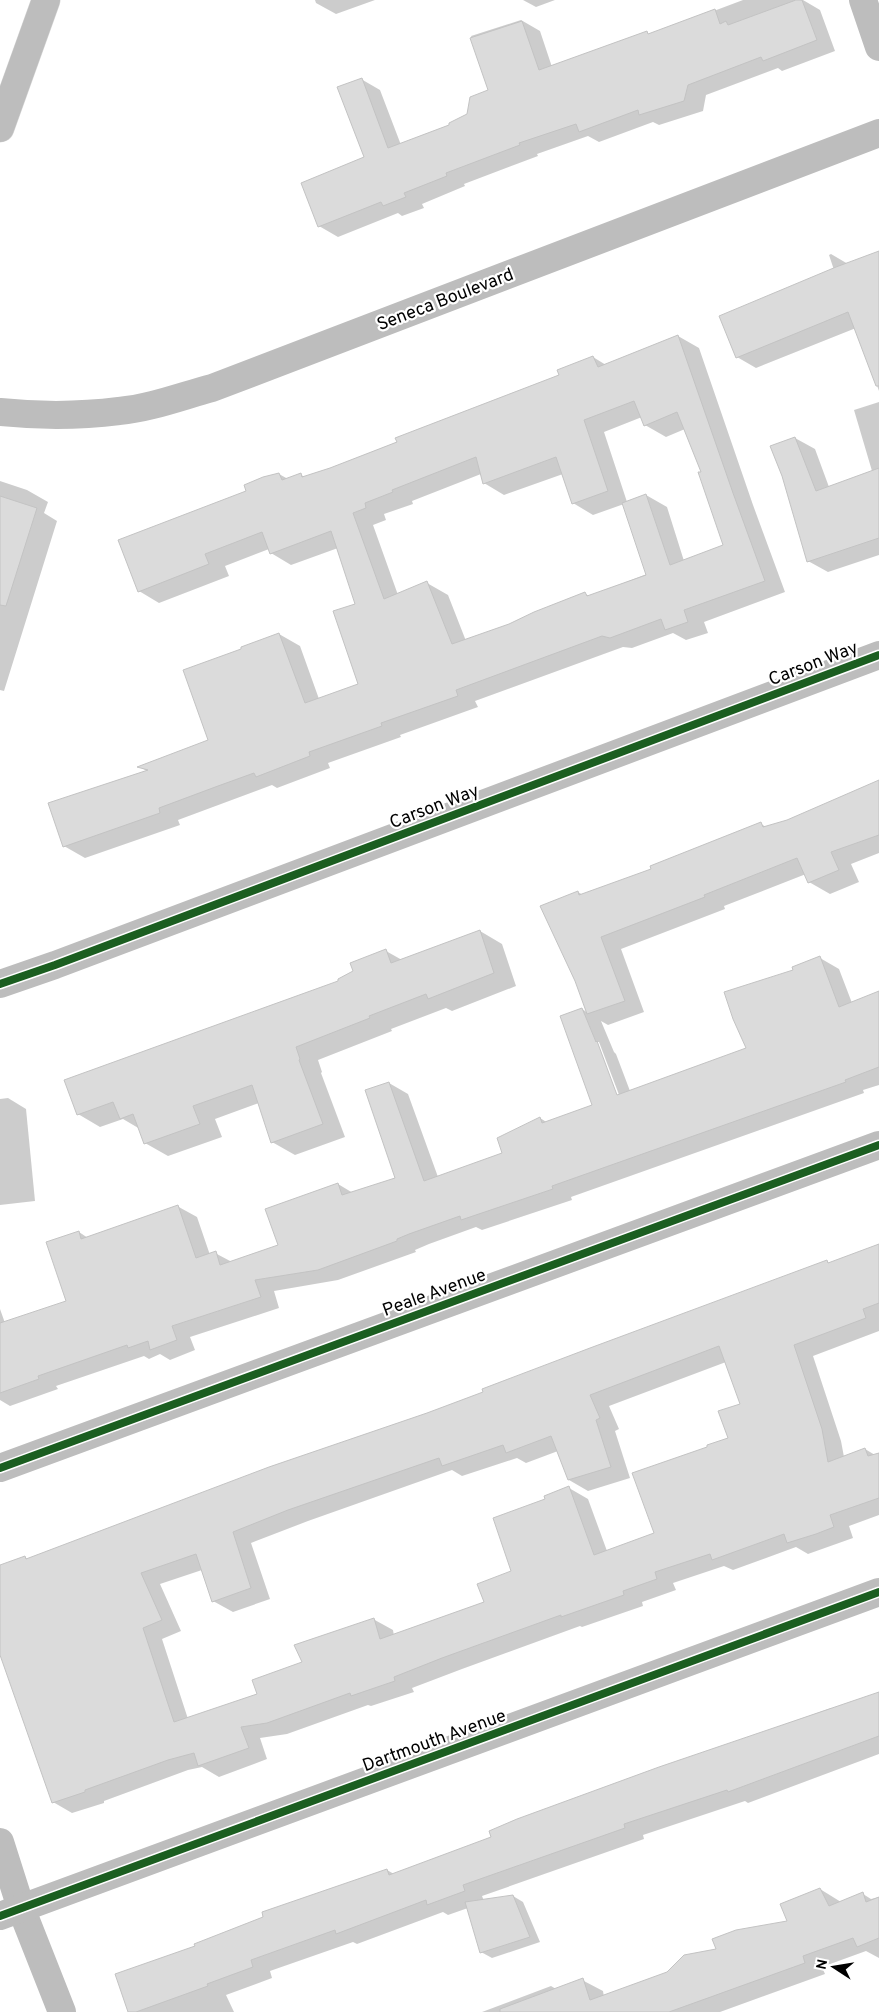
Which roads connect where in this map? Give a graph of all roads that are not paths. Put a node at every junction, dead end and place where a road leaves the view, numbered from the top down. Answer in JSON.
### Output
{"nodes":[{"id":1,"x":46,"y":0,"type":"edge"},
{"id":2,"x":863,"y":0,"type":"edge"},
{"id":3,"x":879,"y":47,"type":"edge"},
{"id":4,"x":0,"y":128,"type":"edge"},
{"id":5,"x":879,"y":133,"type":"edge"},
{"id":6,"x":0,"y":412,"type":"edge"},
{"id":7,"x":879,"y":655,"type":"edge"},
{"id":8,"x":0,"y":984,"type":"edge"},
{"id":9,"x":879,"y":1145,"type":"edge"},
{"id":10,"x":0,"y":1468,"type":"edge"},
{"id":11,"x":879,"y":1592,"type":"edge"},
{"id":12,"x":0,"y":1842,"type":"edge"},
{"id":13,"x":11,"y":1912,"type":"edge"},
{"id":14,"x":62,"y":2012,"type":"edge"}],
"edges":[{"from":1,"to":4,"type":"street"},
{"from":2,"to":3,"type":"street"},
{"from":5,"to":6,"type":"street","name":"Seneca Boulevard"},
{"from":7,"to":8,"type":"street","name":"Carson Way"},
{"from":9,"to":10,"type":"street","name":"Peale Avenue"},
{"from":11,"to":13,"type":"street","name":"Dartmouth Avenue"},
{"from":12,"to":13,"type":"street"},
{"from":13,"to":14,"type":"street"}]}
